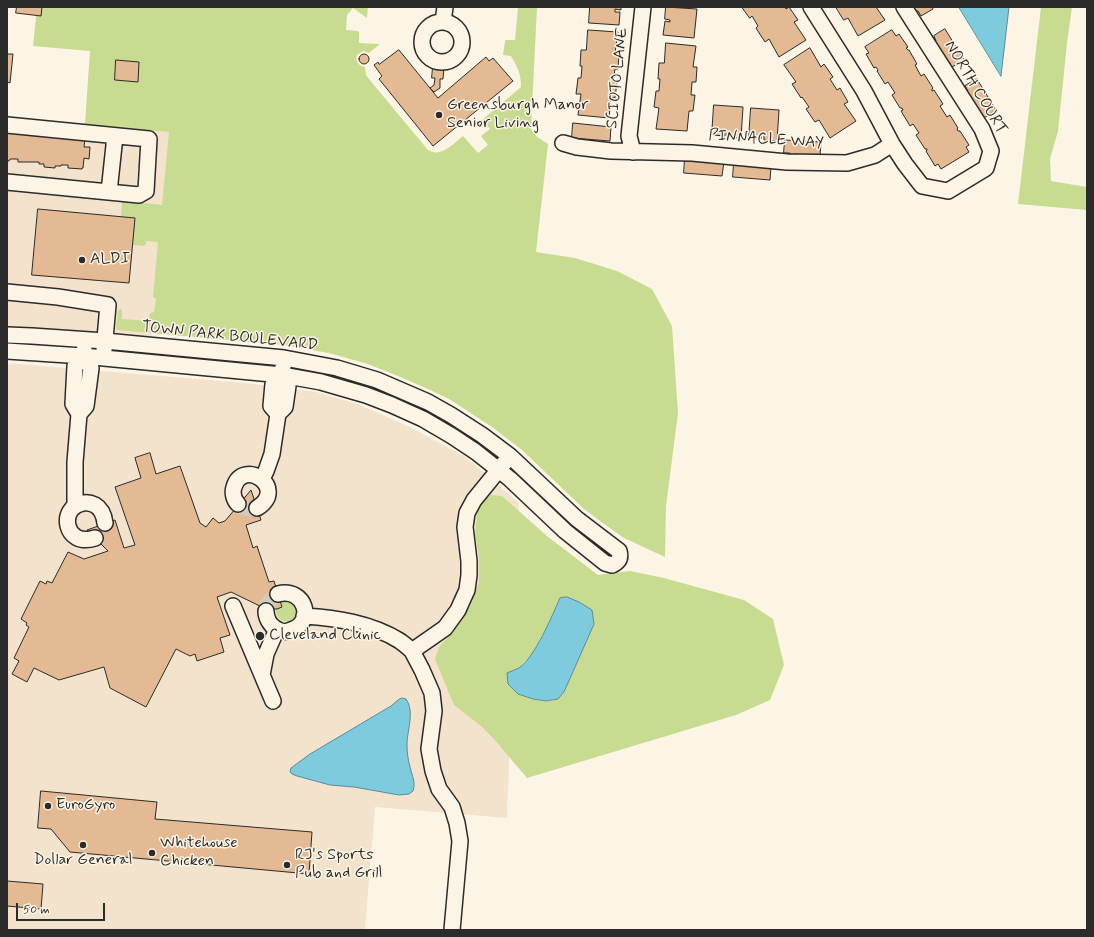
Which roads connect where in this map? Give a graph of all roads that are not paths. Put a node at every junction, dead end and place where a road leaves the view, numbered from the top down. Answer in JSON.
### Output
{"nodes":[{"id":1,"x":644,"y":7,"type":"edge"},
{"id":2,"x":811,"y":7,"type":"edge"},
{"id":3,"x":904,"y":7,"type":"edge"},
{"id":4,"x":7,"y":125,"type":"edge"},
{"id":5,"x":115,"y":136,"type":"junction"},
{"id":6,"x":563,"y":143,"type":"dead end"},
{"id":7,"x":892,"y":144,"type":"junction"},
{"id":8,"x":633,"y":152,"type":"junction"},
{"id":9,"x":7,"y":182,"type":"edge"},
{"id":10,"x":109,"y":192,"type":"junction"},
{"id":11,"x":7,"y":292,"type":"edge"},
{"id":12,"x":7,"y":335,"type":"edge"},
{"id":13,"x":84,"y":340,"type":"junction"},
{"id":14,"x":105,"y":341,"type":"junction"},
{"id":15,"x":7,"y":351,"type":"edge"},
{"id":16,"x":83,"y":356,"type":"junction"},
{"id":17,"x":104,"y":358,"type":"junction"},
{"id":18,"x":284,"y":358,"type":"junction"},
{"id":19,"x":282,"y":374,"type":"junction"},
{"id":20,"x":510,"y":456,"type":"junction"},
{"id":21,"x":499,"y":469,"type":"junction"},
{"id":22,"x":262,"y":479,"type":"junction"},
{"id":23,"x":238,"y":504,"type":"dead end"},
{"id":24,"x":75,"y":506,"type":"junction"},
{"id":25,"x":257,"y":508,"type":"dead end"},
{"id":26,"x":105,"y":523,"type":"dead end"},
{"id":27,"x":95,"y":538,"type":"dead end"},
{"id":28,"x":278,"y":594,"type":"dead end"},
{"id":29,"x":233,"y":606,"type":"dead end"},
{"id":30,"x":266,"y":611,"type":"dead end"},
{"id":31,"x":304,"y":616,"type":"junction"},
{"id":32,"x":277,"y":629,"type":"junction"},
{"id":33,"x":412,"y":651,"type":"junction"},
{"id":34,"x":262,"y":675,"type":"junction"},
{"id":35,"x":273,"y":701,"type":"dead end"},
{"id":36,"x":452,"y":930,"type":"edge"}],
"edges":[{"from":1,"to":8,"type":"street","name":"SCIOTO LANE"},
{"from":2,"to":7,"type":"street","name":"NORTH COURT"},
{"from":3,"to":7,"type":"street","name":"NORTH COURT"},
{"from":4,"to":5,"type":"street"},
{"from":5,"to":10,"type":"street"},
{"from":5,"to":10,"type":"street"},
{"from":6,"to":8,"type":"street","name":"PINNACLE WAY"},
{"from":7,"to":8,"type":"street","name":"PINNACLE WAY"},
{"from":9,"to":10,"type":"street"},
{"from":11,"to":14,"type":"street"},
{"from":12,"to":13,"type":"street","name":"TOWN PARK BOULEVARD"},
{"from":13,"to":14,"type":"street","name":"TOWN PARK BOULEVARD"},
{"from":13,"to":16,"type":"street"},
{"from":14,"to":17,"type":"street"},
{"from":14,"to":18,"type":"street","name":"TOWN PARK BOULEVARD"},
{"from":15,"to":16,"type":"street","name":"TOWN PARK BOULEVARD"},
{"from":16,"to":17,"type":"street","name":"TOWN PARK BOULEVARD"},
{"from":16,"to":24,"type":"street"},
{"from":17,"to":19,"type":"street","name":"TOWN PARK BOULEVARD"},
{"from":18,"to":19,"type":"street"},
{"from":18,"to":20,"type":"street","name":"TOWN PARK BOULEVARD"},
{"from":19,"to":21,"type":"street","name":"TOWN PARK BOULEVARD"},
{"from":19,"to":22,"type":"street"},
{"from":20,"to":21,"type":"street"},
{"from":20,"to":21,"type":"street","name":"TOWN PARK BOULEVARD"},
{"from":21,"to":33,"type":"street"},
{"from":22,"to":23,"type":"street"},
{"from":22,"to":25,"type":"street"},
{"from":24,"to":26,"type":"street"},
{"from":24,"to":27,"type":"street"},
{"from":28,"to":31,"type":"street"},
{"from":29,"to":34,"type":"street"},
{"from":30,"to":32,"type":"street"},
{"from":31,"to":32,"type":"street"},
{"from":31,"to":33,"type":"street"},
{"from":32,"to":34,"type":"street"},
{"from":33,"to":36,"type":"street"},
{"from":34,"to":35,"type":"street"}]}
